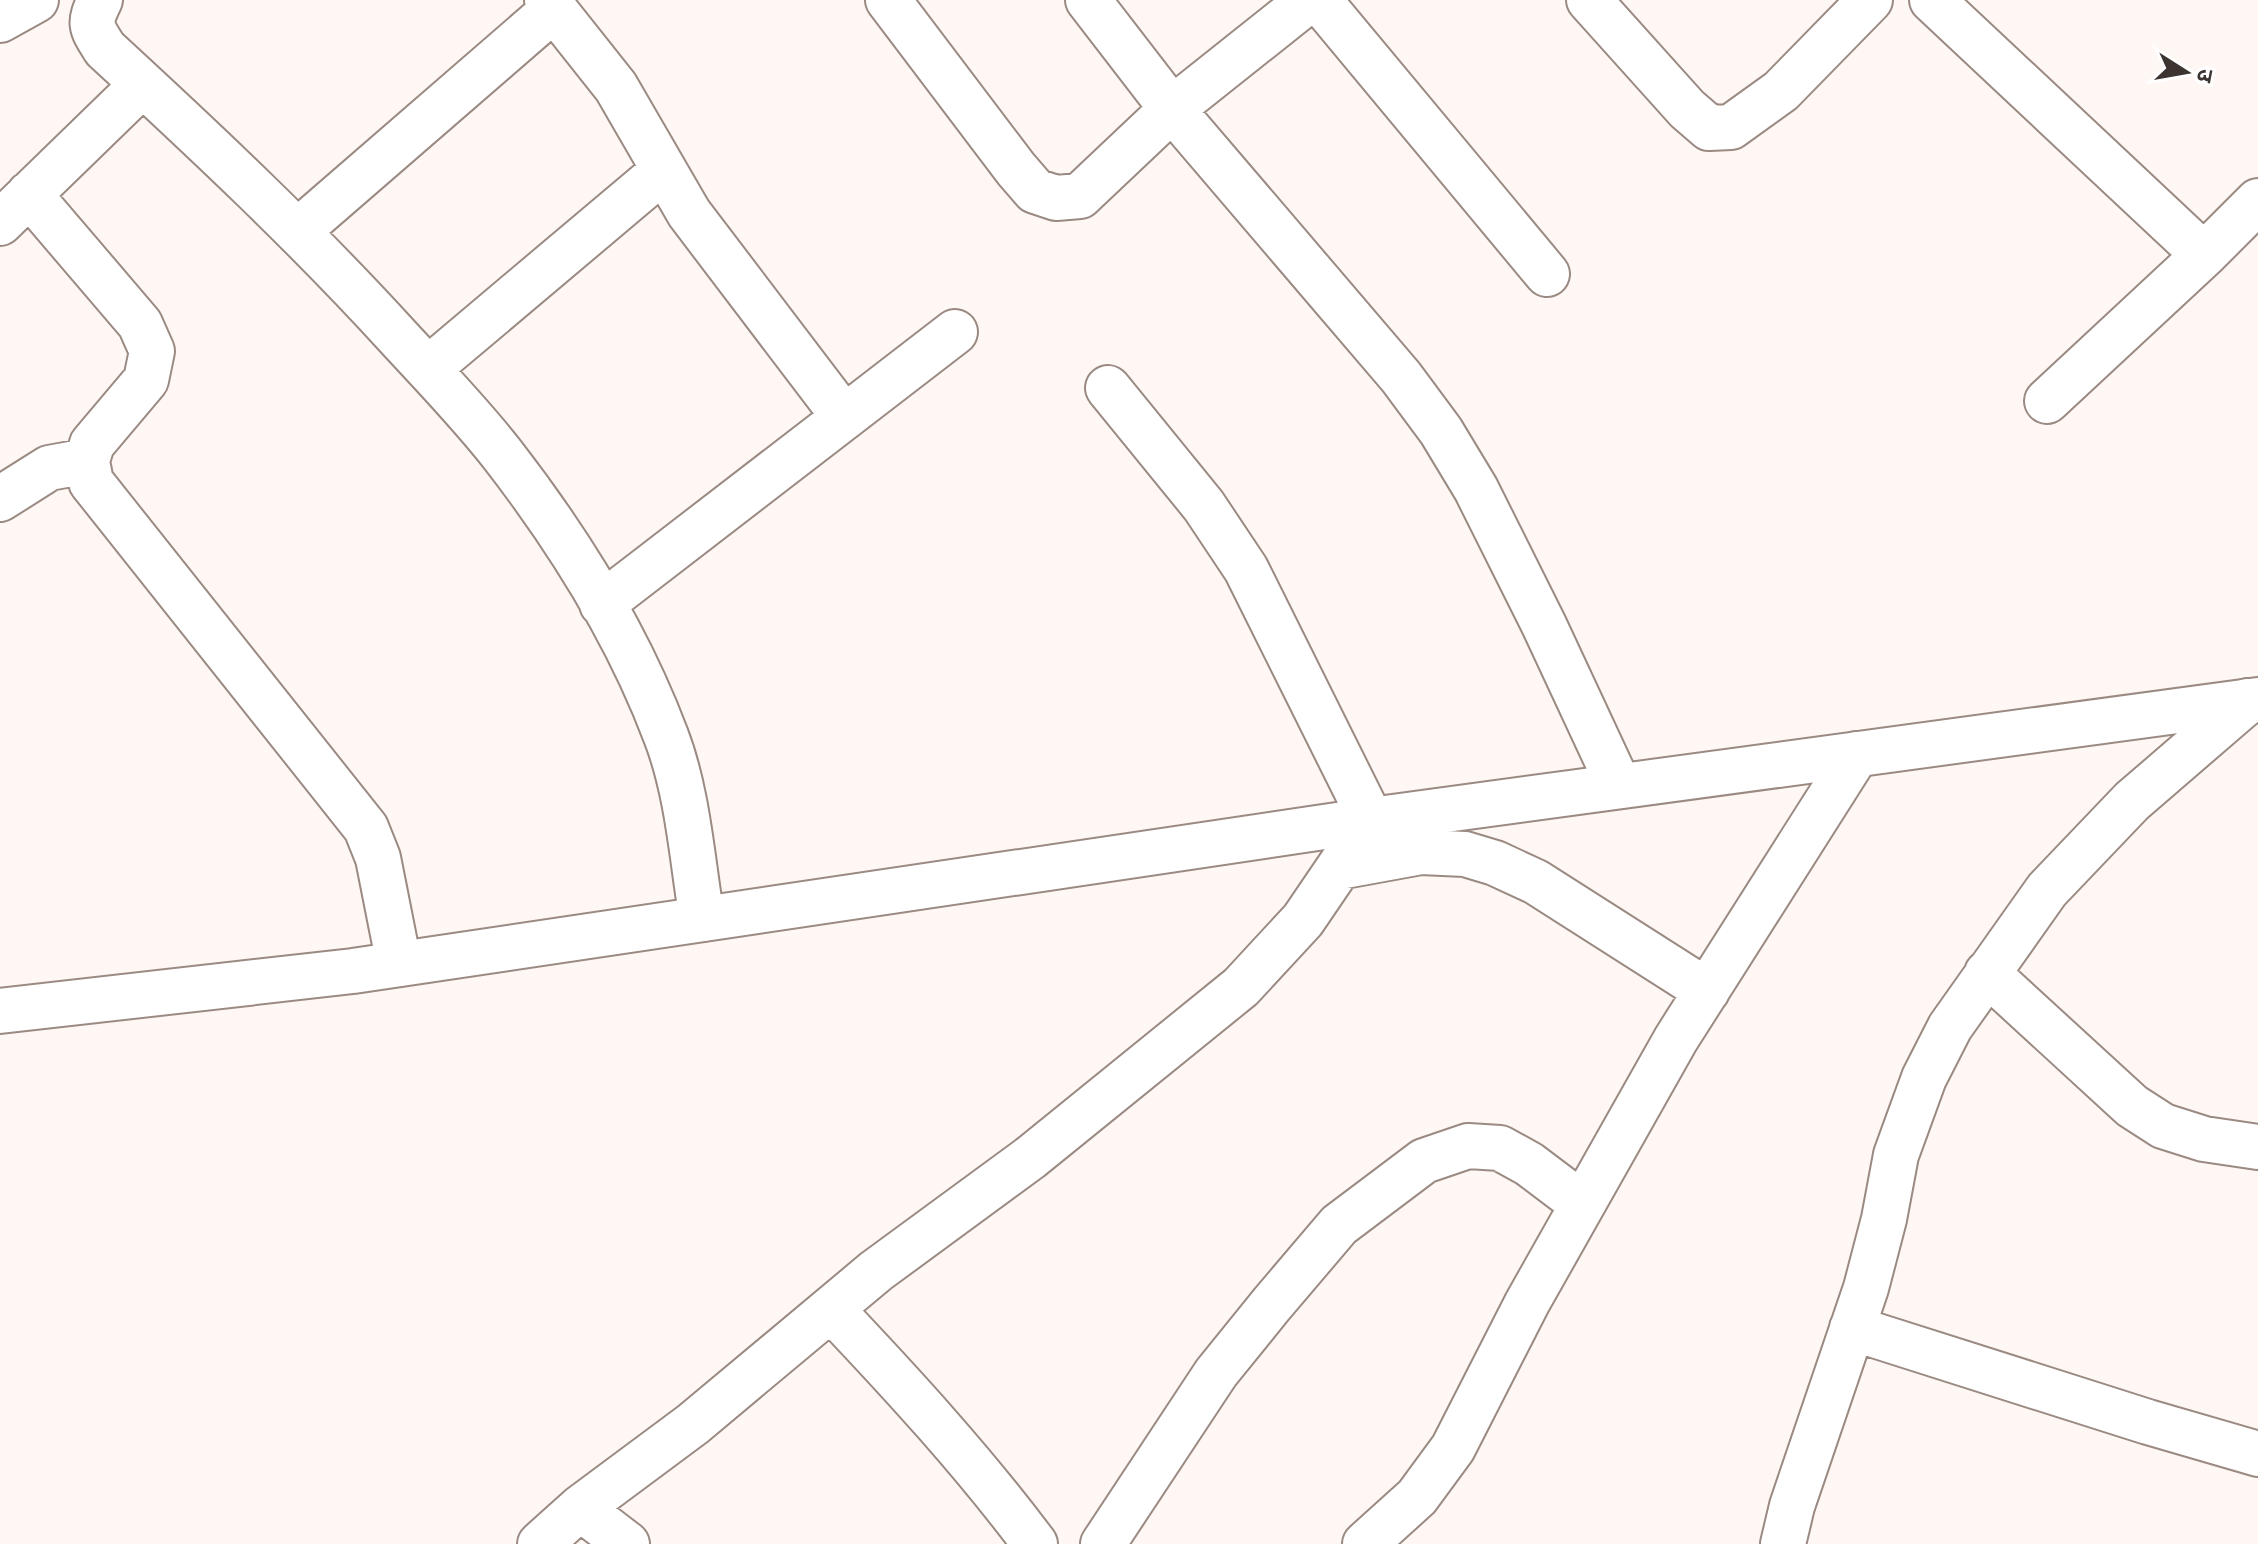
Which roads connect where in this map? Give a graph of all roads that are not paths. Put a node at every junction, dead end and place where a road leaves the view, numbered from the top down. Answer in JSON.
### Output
{"nodes":[{"id":1,"x":36,"y":0,"type":"edge"},
{"id":2,"x":100,"y":0,"type":"edge"},
{"id":3,"x":888,"y":0,"type":"edge"},
{"id":4,"x":1088,"y":0,"type":"edge"},
{"id":5,"x":1309,"y":0,"type":"edge"},
{"id":6,"x":1319,"y":0,"type":"edge"},
{"id":7,"x":1589,"y":0,"type":"edge"},
{"id":8,"x":1870,"y":0,"type":"edge"},
{"id":9,"x":1932,"y":0,"type":"edge"},
{"id":10,"x":550,"y":4,"type":"edge"},
{"id":11,"x":0,"y":20,"type":"edge"},
{"id":12,"x":143,"y":84,"type":"junction"},
{"id":13,"x":1172,"y":109,"type":"junction"},
{"id":14,"x":664,"y":170,"type":"junction"},
{"id":15,"x":2258,"y":201,"type":"edge"},
{"id":16,"x":14,"y":209,"type":"edge"},
{"id":17,"x":298,"y":231,"type":"junction"},
{"id":18,"x":2204,"y":255,"type":"junction"},
{"id":19,"x":1547,"y":274,"type":"dead end"},
{"id":20,"x":955,"y":332,"type":"dead end"},
{"id":21,"x":428,"y":369,"type":"junction"},
{"id":22,"x":1108,"y":388,"type":"dead end"},
{"id":23,"x":2047,"y":401,"type":"dead end"},
{"id":24,"x":844,"y":417,"type":"junction"},
{"id":25,"x":87,"y":461,"type":"junction"},
{"id":26,"x":0,"y":499,"type":"edge"},
{"id":27,"x":602,"y":604,"type":"junction"},
{"id":28,"x":2253,"y":700,"type":"edge"},
{"id":29,"x":1857,"y":754,"type":"junction"},
{"id":30,"x":1619,"y":786,"type":"junction"},
{"id":31,"x":1371,"y":820,"type":"junction"},
{"id":32,"x":1339,"y":867,"type":"junction"},
{"id":33,"x":702,"y":919,"type":"junction"},
{"id":34,"x":399,"y":964,"type":"junction"},
{"id":35,"x":1987,"y":973,"type":"junction"},
{"id":36,"x":1707,"y":991,"type":"junction"},
{"id":37,"x":0,"y":1011,"type":"edge"},
{"id":38,"x":2258,"y":1147,"type":"edge"},
{"id":39,"x":1582,"y":1204,"type":"junction"},
{"id":40,"x":831,"y":1309,"type":"junction"},
{"id":41,"x":1852,"y":1328,"type":"junction"},
{"id":42,"x":2258,"y":1454,"type":"edge"},
{"id":43,"x":580,"y":1508,"type":"junction"},
{"id":44,"x":540,"y":1544,"type":"edge"},
{"id":45,"x":627,"y":1544,"type":"edge"},
{"id":46,"x":1035,"y":1544,"type":"edge"},
{"id":47,"x":1103,"y":1544,"type":"edge"},
{"id":48,"x":1365,"y":1544,"type":"edge"},
{"id":49,"x":1783,"y":1544,"type":"edge"}],
"edges":[{"from":1,"to":11,"type":"street"},
{"from":2,"to":12,"type":"street"},
{"from":3,"to":13,"type":"street"},
{"from":4,"to":13,"type":"street"},
{"from":5,"to":13,"type":"street"},
{"from":6,"to":19,"type":"street"},
{"from":7,"to":8,"type":"street"},
{"from":9,"to":18,"type":"street"},
{"from":10,"to":14,"type":"street"},
{"from":10,"to":17,"type":"street"},
{"from":12,"to":16,"type":"street"},
{"from":12,"to":17,"type":"street"},
{"from":13,"to":30,"type":"street"},
{"from":14,"to":21,"type":"street"},
{"from":14,"to":24,"type":"street"},
{"from":15,"to":18,"type":"street"},
{"from":16,"to":25,"type":"street"},
{"from":17,"to":21,"type":"street"},
{"from":18,"to":23,"type":"street"},
{"from":20,"to":24,"type":"street"},
{"from":21,"to":27,"type":"street"},
{"from":22,"to":31,"type":"street"},
{"from":24,"to":27,"type":"street"},
{"from":25,"to":26,"type":"street"},
{"from":25,"to":34,"type":"street"},
{"from":27,"to":33,"type":"street"},
{"from":28,"to":29,"type":"street"},
{"from":28,"to":35,"type":"street"},
{"from":29,"to":30,"type":"street"},
{"from":29,"to":36,"type":"street"},
{"from":30,"to":31,"type":"street"},
{"from":31,"to":32,"type":"street"},
{"from":31,"to":33,"type":"street"},
{"from":32,"to":36,"type":"street"},
{"from":32,"to":40,"type":"street"},
{"from":33,"to":34,"type":"street"},
{"from":34,"to":37,"type":"street"},
{"from":35,"to":38,"type":"street"},
{"from":35,"to":41,"type":"street"},
{"from":36,"to":39,"type":"street"},
{"from":39,"to":47,"type":"street"},
{"from":39,"to":48,"type":"street"},
{"from":40,"to":43,"type":"street"},
{"from":40,"to":46,"type":"street"},
{"from":41,"to":42,"type":"street"},
{"from":41,"to":49,"type":"street"},
{"from":43,"to":44,"type":"street"},
{"from":43,"to":45,"type":"street"}]}
